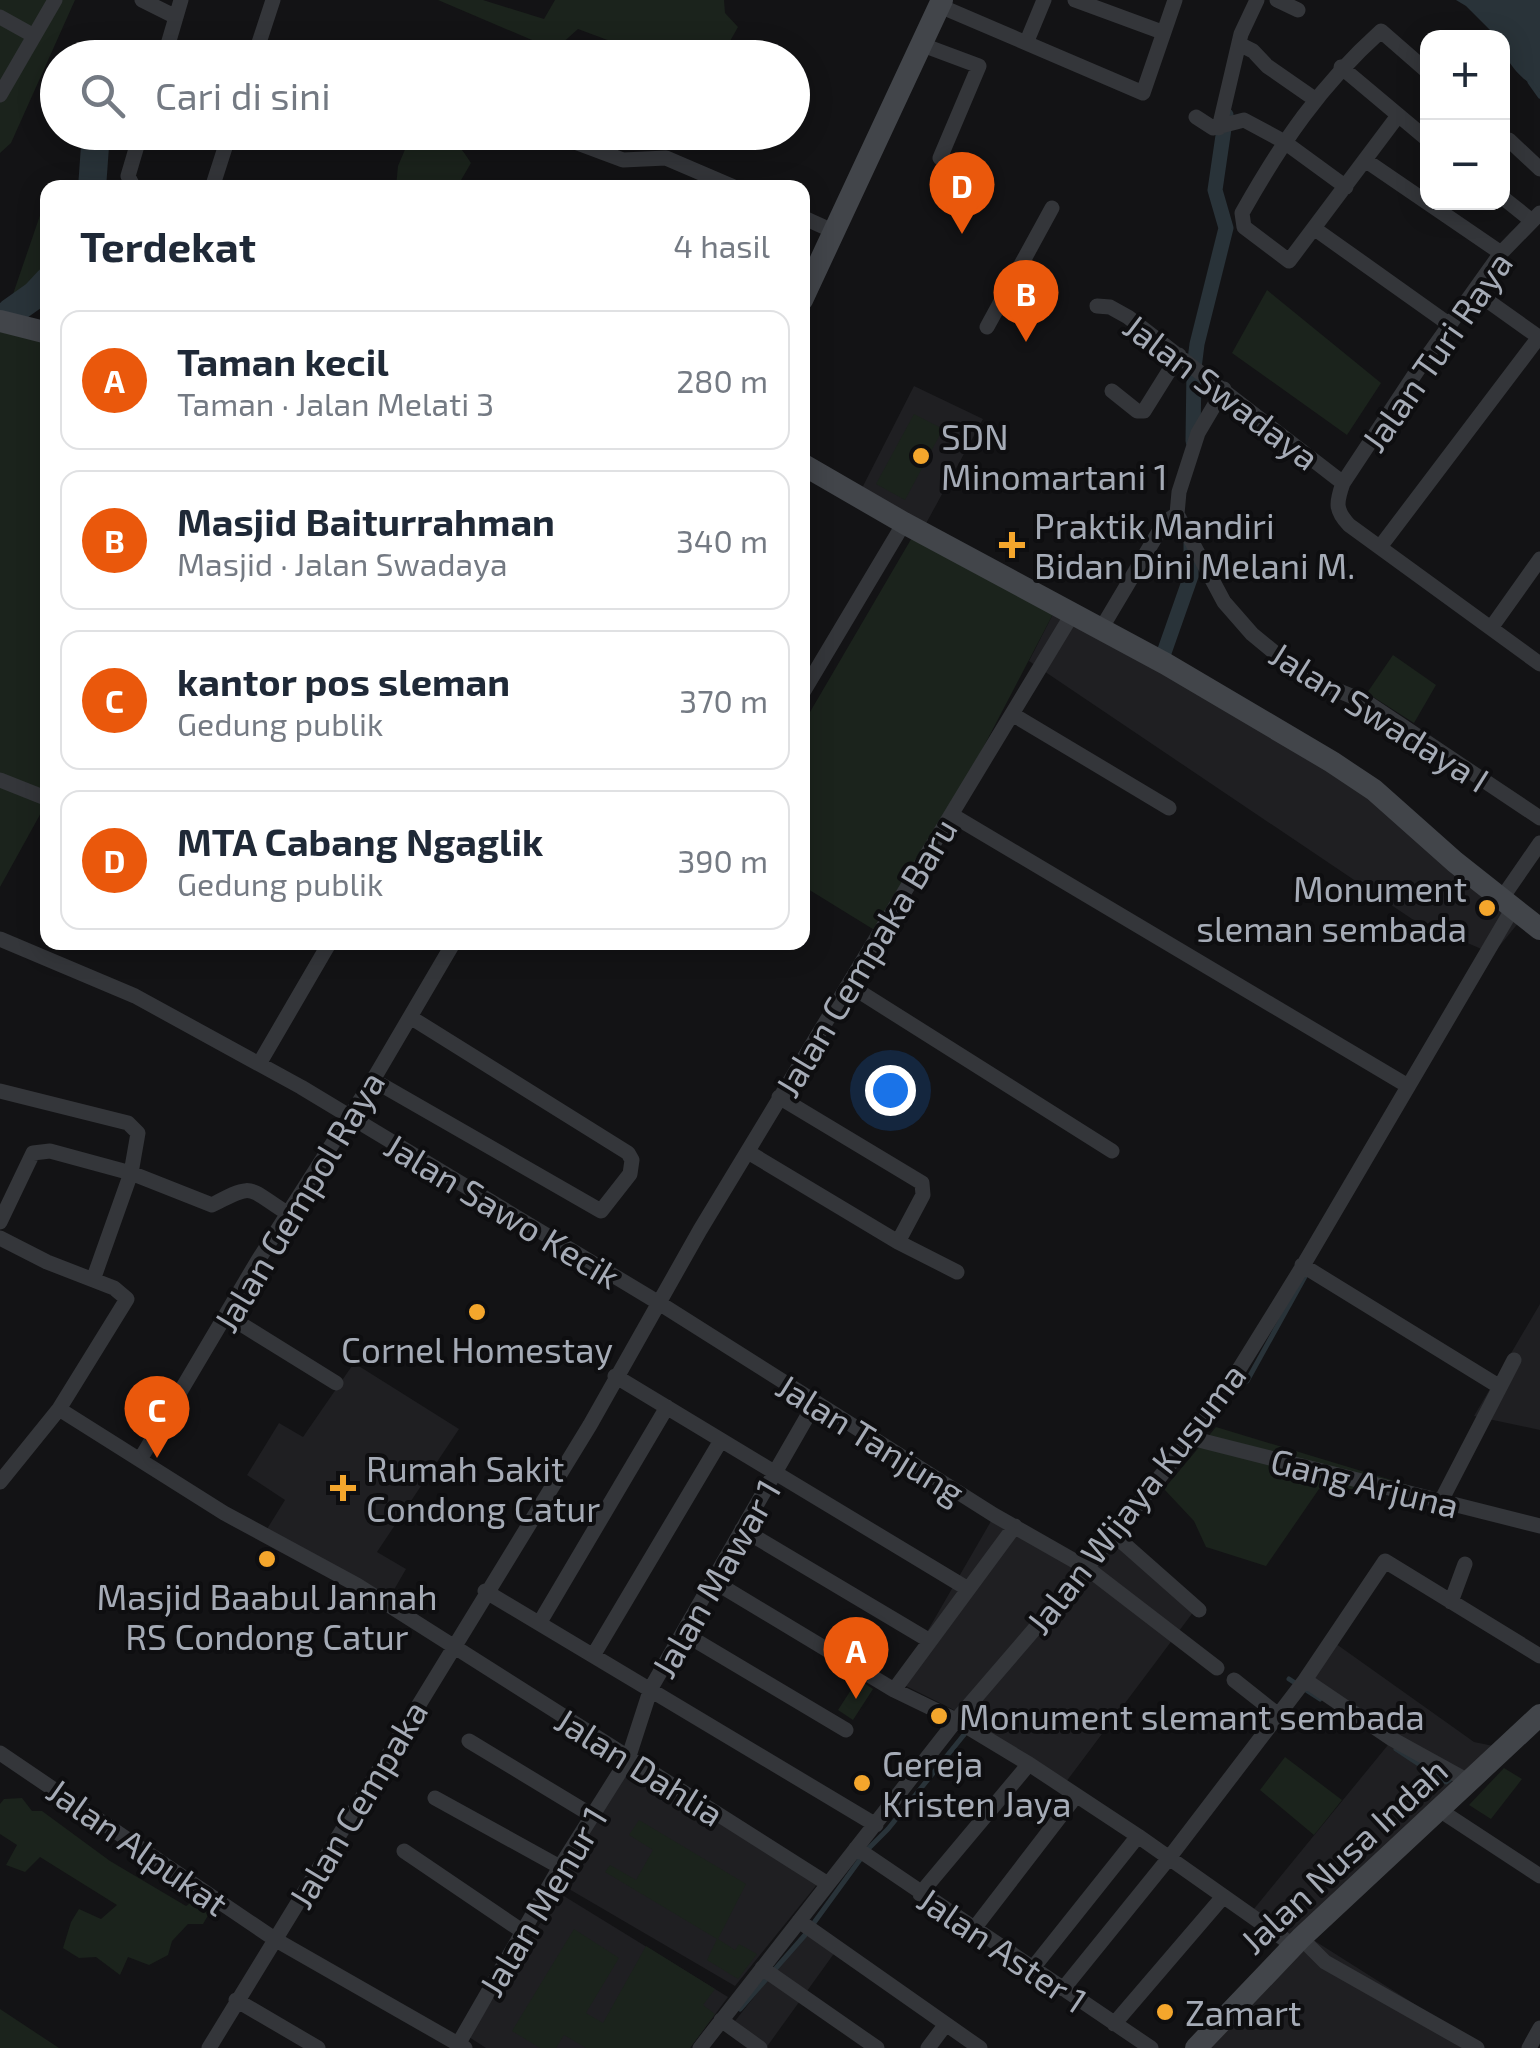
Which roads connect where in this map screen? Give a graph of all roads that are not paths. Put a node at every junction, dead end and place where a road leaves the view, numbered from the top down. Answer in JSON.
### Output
{"nodes":[{"id":1,"x":55,"y":0,"type":"edge"},
{"id":2,"x":142,"y":0,"type":"edge"},
{"id":3,"x":182,"y":0,"type":"edge"},
{"id":4,"x":273,"y":0,"type":"edge"},
{"id":5,"x":1044,"y":0,"type":"edge"},
{"id":6,"x":1075,"y":0,"type":"edge"},
{"id":7,"x":1175,"y":0,"type":"edge"},
{"id":8,"x":1257,"y":0,"type":"edge"},
{"id":9,"x":1277,"y":0,"type":"edge"},
{"id":10,"x":941,"y":3,"type":"edge"},
{"id":11,"x":1298,"y":10,"type":"dead end"},
{"id":12,"x":0,"y":17,"type":"edge"},
{"id":13,"x":176,"y":17,"type":"junction"},
{"id":14,"x":27,"y":32,"type":"dead end"},
{"id":15,"x":1162,"y":32,"type":"junction"},
{"id":16,"x":169,"y":40,"type":"edge"},
{"id":17,"x":260,"y":40,"type":"edge"},
{"id":18,"x":1027,"y":41,"type":"junction"},
{"id":19,"x":1241,"y":42,"type":"junction"},
{"id":20,"x":920,"y":44,"type":"junction"},
{"id":21,"x":1420,"y":65,"type":"edge"},
{"id":22,"x":1341,"y":67,"type":"junction"},
{"id":23,"x":0,"y":95,"type":"edge"},
{"id":24,"x":1316,"y":100,"type":"junction"},
{"id":25,"x":1196,"y":117,"type":"dead end"},
{"id":26,"x":1397,"y":118,"type":"junction"},
{"id":27,"x":1222,"y":127,"type":"junction"},
{"id":28,"x":1420,"y":134,"type":"edge"},
{"id":29,"x":1283,"y":141,"type":"junction"},
{"id":30,"x":1510,"y":142,"type":"edge"},
{"id":31,"x":136,"y":150,"type":"edge"},
{"id":32,"x":224,"y":150,"type":"edge"},
{"id":33,"x":592,"y":150,"type":"edge"},
{"id":34,"x":599,"y":150,"type":"edge"},
{"id":35,"x":599,"y":153,"type":"junction"},
{"id":36,"x":940,"y":158,"type":"dead end"},
{"id":37,"x":1366,"y":160,"type":"junction"},
{"id":38,"x":1540,"y":169,"type":"edge"},
{"id":39,"x":130,"y":180,"type":"edge"},
{"id":40,"x":215,"y":180,"type":"edge"},
{"id":41,"x":717,"y":180,"type":"edge"},
{"id":42,"x":1346,"y":188,"type":"junction"},
{"id":43,"x":1510,"y":202,"type":"edge"},
{"id":44,"x":1052,"y":208,"type":"dead end"},
{"id":45,"x":1536,"y":217,"type":"edge"},
{"id":46,"x":810,"y":221,"type":"edge"},
{"id":47,"x":1315,"y":229,"type":"junction"},
{"id":48,"x":834,"y":232,"type":"junction"},
{"id":49,"x":1502,"y":253,"type":"junction"},
{"id":50,"x":810,"y":283,"type":"edge"},
{"id":51,"x":1474,"y":291,"type":"junction"},
{"id":52,"x":1097,"y":306,"type":"dead end"},
{"id":53,"x":0,"y":321,"type":"edge"},
{"id":54,"x":1450,"y":325,"type":"junction"},
{"id":55,"x":988,"y":327,"type":"dead end"},
{"id":56,"x":40,"y":331,"type":"edge"},
{"id":57,"x":1540,"y":338,"type":"edge"},
{"id":58,"x":1181,"y":356,"type":"junction"},
{"id":59,"x":1224,"y":389,"type":"junction"},
{"id":60,"x":1112,"y":392,"type":"dead end"},
{"id":61,"x":810,"y":469,"type":"edge"},
{"id":62,"x":1343,"y":484,"type":"junction"},
{"id":63,"x":1177,"y":514,"type":"junction"},
{"id":64,"x":904,"y":523,"type":"junction"},
{"id":65,"x":1380,"y":547,"type":"junction"},
{"id":66,"x":1540,"y":559,"type":"edge"},
{"id":67,"x":1072,"y":613,"type":"junction"},
{"id":68,"x":1101,"y":628,"type":"junction"},
{"id":69,"x":1491,"y":628,"type":"junction"},
{"id":70,"x":1540,"y":664,"type":"edge"},
{"id":71,"x":810,"y":681,"type":"edge"},
{"id":72,"x":1012,"y":714,"type":"junction"},
{"id":73,"x":0,"y":780,"type":"edge"},
{"id":74,"x":40,"y":795,"type":"edge"},
{"id":75,"x":1169,"y":808,"type":"dead end"},
{"id":76,"x":952,"y":815,"type":"junction"},
{"id":77,"x":1540,"y":818,"type":"edge"},
{"id":78,"x":1540,"y":842,"type":"edge"},
{"id":79,"x":1508,"y":903,"type":"junction"},
{"id":80,"x":1540,"y":930,"type":"edge"},
{"id":81,"x":1,"y":942,"type":"edge"},
{"id":82,"x":325,"y":950,"type":"edge"},
{"id":83,"x":449,"y":950,"type":"edge"},
{"id":84,"x":848,"y":984,"type":"junction"},
{"id":85,"x":410,"y":1017,"type":"junction"},
{"id":86,"x":258,"y":1064,"type":"junction"},
{"id":87,"x":372,"y":1080,"type":"junction"},
{"id":88,"x":1408,"y":1086,"type":"junction"},
{"id":89,"x":0,"y":1091,"type":"edge"},
{"id":90,"x":779,"y":1096,"type":"junction"},
{"id":91,"x":348,"y":1117,"type":"junction"},
{"id":92,"x":1112,"y":1151,"type":"dead end"},
{"id":93,"x":748,"y":1152,"type":"junction"},
{"id":94,"x":131,"y":1174,"type":"junction"},
{"id":95,"x":287,"y":1213,"type":"junction"},
{"id":96,"x":0,"y":1222,"type":"edge"},
{"id":97,"x":0,"y":1238,"type":"edge"},
{"id":98,"x":898,"y":1242,"type":"junction"},
{"id":99,"x":1302,"y":1265,"type":"junction"},
{"id":100,"x":956,"y":1272,"type":"dead end"},
{"id":101,"x":93,"y":1280,"type":"junction"},
{"id":102,"x":659,"y":1303,"type":"junction"},
{"id":103,"x":228,"y":1316,"type":"junction"},
{"id":104,"x":1514,"y":1360,"type":"dead end"},
{"id":105,"x":615,"y":1376,"type":"junction"},
{"id":106,"x":336,"y":1382,"type":"dead end"},
{"id":107,"x":1500,"y":1387,"type":"junction"},
{"id":108,"x":815,"y":1404,"type":"junction"},
{"id":109,"x":667,"y":1407,"type":"junction"},
{"id":110,"x":58,"y":1409,"type":"junction"},
{"id":111,"x":1191,"y":1438,"type":"junction"},
{"id":112,"x":720,"y":1442,"type":"junction"},
{"id":113,"x":141,"y":1458,"type":"junction"},
{"id":114,"x":775,"y":1474,"type":"junction"},
{"id":115,"x":0,"y":1482,"type":"edge"},
{"id":116,"x":1442,"y":1500,"type":"junction"},
{"id":117,"x":1014,"y":1526,"type":"junction"},
{"id":118,"x":1540,"y":1526,"type":"edge"},
{"id":119,"x":742,"y":1530,"type":"junction"},
{"id":120,"x":1113,"y":1534,"type":"junction"},
{"id":121,"x":1465,"y":1564,"type":"dead end"},
{"id":122,"x":1086,"y":1568,"type":"junction"},
{"id":123,"x":713,"y":1581,"type":"junction"},
{"id":124,"x":968,"y":1589,"type":"junction"},
{"id":125,"x":485,"y":1592,"type":"junction"},
{"id":126,"x":1451,"y":1602,"type":"junction"},
{"id":127,"x":1199,"y":1610,"type":"dead end"},
{"id":128,"x":540,"y":1622,"type":"junction"},
{"id":129,"x":683,"y":1633,"type":"junction"},
{"id":130,"x":930,"y":1641,"type":"junction"},
{"id":131,"x":453,"y":1646,"type":"junction"},
{"id":132,"x":594,"y":1654,"type":"junction"},
{"id":133,"x":1540,"y":1656,"type":"edge"},
{"id":134,"x":1217,"y":1668,"type":"dead end"},
{"id":135,"x":1234,"y":1680,"type":"dead end"},
{"id":136,"x":1305,"y":1680,"type":"junction"},
{"id":137,"x":651,"y":1688,"type":"junction"},
{"id":138,"x":894,"y":1690,"type":"junction"},
{"id":139,"x":1277,"y":1714,"type":"junction"},
{"id":140,"x":1539,"y":1719,"type":"edge"},
{"id":141,"x":956,"y":1720,"type":"junction"},
{"id":142,"x":846,"y":1730,"type":"dead end"},
{"id":143,"x":469,"y":1741,"type":"dead end"},
{"id":144,"x":0,"y":1753,"type":"edge"},
{"id":145,"x":628,"y":1759,"type":"junction"},
{"id":146,"x":1029,"y":1764,"type":"junction"},
{"id":147,"x":1470,"y":1782,"type":"junction"},
{"id":148,"x":1076,"y":1796,"type":"junction"},
{"id":149,"x":435,"y":1798,"type":"dead end"},
{"id":150,"x":1441,"y":1811,"type":"junction"},
{"id":151,"x":593,"y":1816,"type":"junction"},
{"id":152,"x":876,"y":1824,"type":"junction"},
{"id":153,"x":1138,"y":1836,"type":"junction"},
{"id":154,"x":404,"y":1851,"type":"dead end"},
{"id":155,"x":861,"y":1851,"type":"junction"},
{"id":156,"x":1169,"y":1858,"type":"junction"},
{"id":157,"x":560,"y":1867,"type":"junction"},
{"id":158,"x":1540,"y":1876,"type":"edge"},
{"id":159,"x":828,"y":1884,"type":"junction"},
{"id":160,"x":920,"y":1894,"type":"junction"},
{"id":161,"x":1222,"y":1898,"type":"junction"},
{"id":162,"x":804,"y":1924,"type":"junction"},
{"id":163,"x":972,"y":1930,"type":"junction"},
{"id":164,"x":522,"y":1931,"type":"junction"},
{"id":165,"x":276,"y":1940,"type":"junction"},
{"id":166,"x":1297,"y":1942,"type":"junction"},
{"id":167,"x":1032,"y":1968,"type":"junction"},
{"id":168,"x":766,"y":1972,"type":"junction"},
{"id":169,"x":1063,"y":1989,"type":"junction"},
{"id":170,"x":236,"y":2000,"type":"junction"},
{"id":171,"x":721,"y":2020,"type":"junction"},
{"id":172,"x":946,"y":2024,"type":"junction"},
{"id":173,"x":1114,"y":2024,"type":"junction"},
{"id":174,"x":1540,"y":2028,"type":"edge"},
{"id":175,"x":292,"y":2041,"type":"edge"},
{"id":176,"x":460,"y":2047,"type":"edge"},
{"id":177,"x":209,"y":2048,"type":"edge"},
{"id":178,"x":318,"y":2048,"type":"edge"},
{"id":179,"x":700,"y":2048,"type":"edge"},
{"id":180,"x":760,"y":2048,"type":"edge"},
{"id":181,"x":877,"y":2048,"type":"edge"},
{"id":182,"x":928,"y":2048,"type":"edge"},
{"id":183,"x":980,"y":2048,"type":"edge"},
{"id":184,"x":1151,"y":2048,"type":"edge"},
{"id":185,"x":1196,"y":2048,"type":"edge"},
{"id":186,"x":1476,"y":2048,"type":"edge"},
{"id":187,"x":1529,"y":2048,"type":"edge"}],
"edges":[{"from":1,"to":23,"type":"street"},
{"from":2,"to":13,"type":"street"},
{"from":3,"to":13,"type":"street"},
{"from":4,"to":17,"type":"street"},
{"from":5,"to":18,"type":"street"},
{"from":6,"to":15,"type":"street"},
{"from":7,"to":15,"type":"street"},
{"from":8,"to":19,"type":"street"},
{"from":9,"to":11,"type":"street"},
{"from":10,"to":18,"type":"street"},
{"from":10,"to":20,"type":"street"},
{"from":12,"to":14,"type":"street"},
{"from":13,"to":16,"type":"street"},
{"from":15,"to":18,"type":"street"},
{"from":19,"to":24,"type":"street"},
{"from":19,"to":27,"type":"street"},
{"from":20,"to":36,"type":"street"},
{"from":20,"to":48,"type":"street"},
{"from":21,"to":22,"type":"street"},
{"from":22,"to":24,"type":"street"},
{"from":22,"to":26,"type":"street"},
{"from":24,"to":29,"type":"street"},
{"from":25,"to":27,"type":"street"},
{"from":26,"to":28,"type":"street"},
{"from":26,"to":37,"type":"street"},
{"from":27,"to":29,"type":"street"},
{"from":29,"to":42,"type":"street"},
{"from":29,"to":47,"type":"street"},
{"from":30,"to":38,"type":"street"},
{"from":31,"to":39,"type":"street"},
{"from":32,"to":40,"type":"street"},
{"from":33,"to":35,"type":"street"},
{"from":34,"to":35,"type":"street"},
{"from":35,"to":41,"type":"street"},
{"from":37,"to":42,"type":"street"},
{"from":37,"to":49,"type":"street"},
{"from":42,"to":47,"type":"street"},
{"from":43,"to":45,"type":"street"},
{"from":44,"to":55,"type":"street"},
{"from":45,"to":49,"type":"street","name":"Jalan Turi Raya"},
{"from":46,"to":48,"type":"street"},
{"from":47,"to":54,"type":"street"},
{"from":48,"to":50,"type":"street"},
{"from":49,"to":51,"type":"street","name":"Jalan Turi Raya"},
{"from":51,"to":54,"type":"street","name":"Jalan Turi Raya"},
{"from":51,"to":57,"type":"street"},
{"from":52,"to":58,"type":"street","name":"Jalan Swadaya"},
{"from":53,"to":56,"type":"street"},
{"from":54,"to":62,"type":"street","name":"Jalan Turi Raya"},
{"from":57,"to":65,"type":"street"},
{"from":58,"to":59,"type":"street","name":"Jalan Swadaya"},
{"from":58,"to":60,"type":"street"},
{"from":59,"to":62,"type":"street","name":"Jalan Swadaya"},
{"from":59,"to":63,"type":"street"},
{"from":61,"to":64,"type":"street"},
{"from":62,"to":65,"type":"street"},
{"from":63,"to":68,"type":"street"},
{"from":63,"to":77,"type":"street","name":"Jalan Swadaya I"},
{"from":64,"to":67,"type":"street"},
{"from":64,"to":71,"type":"street"},
{"from":65,"to":69,"type":"street"},
{"from":66,"to":69,"type":"street"},
{"from":67,"to":68,"type":"street"},
{"from":67,"to":72,"type":"street","name":"Jalan Cempaka Baru"},
{"from":68,"to":79,"type":"street"},
{"from":69,"to":70,"type":"street"},
{"from":72,"to":75,"type":"street"},
{"from":72,"to":76,"type":"street","name":"Jalan Cempaka Baru"},
{"from":73,"to":74,"type":"street"},
{"from":76,"to":84,"type":"street","name":"Jalan Cempaka Baru"},
{"from":76,"to":88,"type":"street"},
{"from":78,"to":79,"type":"street","name":"Jalan Wijaya Kusuma"},
{"from":79,"to":80,"type":"street"},
{"from":79,"to":88,"type":"street","name":"Jalan Wijaya Kusuma"},
{"from":81,"to":86,"type":"street","name":"Jalan Sawo Kecik"},
{"from":82,"to":86,"type":"street"},
{"from":83,"to":85,"type":"street","name":"Jalan Gempol Raya"},
{"from":84,"to":90,"type":"street","name":"Jalan Cempaka Baru"},
{"from":84,"to":92,"type":"street"},
{"from":85,"to":87,"type":"street","name":"Jalan Gempol Raya"},
{"from":85,"to":87,"type":"street"},
{"from":86,"to":91,"type":"street","name":"Jalan Sawo Kecik"},
{"from":87,"to":91,"type":"street","name":"Jalan Gempol Raya"},
{"from":88,"to":99,"type":"street","name":"Jalan Wijaya Kusuma"},
{"from":89,"to":94,"type":"street"},
{"from":90,"to":93,"type":"street","name":"Jalan Cempaka Baru"},
{"from":90,"to":98,"type":"street"},
{"from":91,"to":95,"type":"street","name":"Jalan Gempol Raya"},
{"from":91,"to":102,"type":"street","name":"Jalan Sawo Kecik"},
{"from":93,"to":98,"type":"street"},
{"from":93,"to":102,"type":"street","name":"Jalan Cempaka Baru"},
{"from":94,"to":95,"type":"street"},
{"from":94,"to":96,"type":"street"},
{"from":94,"to":101,"type":"street"},
{"from":95,"to":103,"type":"street","name":"Jalan Gempol Raya"},
{"from":97,"to":101,"type":"street"},
{"from":98,"to":100,"type":"street"},
{"from":99,"to":107,"type":"street"},
{"from":99,"to":111,"type":"street","name":"Jalan Wijaya Kusuma"},
{"from":101,"to":110,"type":"street"},
{"from":102,"to":105,"type":"street","name":"Jalan Cempaka"},
{"from":102,"to":108,"type":"street","name":"Jalan Tanjung"},
{"from":103,"to":106,"type":"street"},
{"from":103,"to":113,"type":"street","name":"Jalan Gempol Raya"},
{"from":104,"to":107,"type":"street"},
{"from":105,"to":109,"type":"street"},
{"from":105,"to":125,"type":"street","name":"Jalan Cempaka"},
{"from":107,"to":116,"type":"street"},
{"from":108,"to":114,"type":"street","name":"Jalan Mawar 1"},
{"from":108,"to":117,"type":"street","name":"Jalan Tanjung"},
{"from":109,"to":112,"type":"street"},
{"from":109,"to":128,"type":"street"},
{"from":110,"to":113,"type":"street","name":"Jalan Dahlia"},
{"from":110,"to":115,"type":"street"},
{"from":111,"to":116,"type":"street","name":"Gang Arjuna"},
{"from":111,"to":120,"type":"street","name":"Jalan Wijaya Kusuma"},
{"from":112,"to":114,"type":"street"},
{"from":112,"to":132,"type":"street"},
{"from":113,"to":131,"type":"street","name":"Jalan Dahlia"},
{"from":114,"to":119,"type":"street","name":"Jalan Mawar 1"},
{"from":114,"to":124,"type":"street"},
{"from":116,"to":118,"type":"street","name":"Gang Arjuna"},
{"from":117,"to":122,"type":"street","name":"Jalan Tanjung"},
{"from":117,"to":124,"type":"street"},
{"from":119,"to":123,"type":"street","name":"Jalan Mawar 1"},
{"from":119,"to":130,"type":"street"},
{"from":120,"to":122,"type":"street","name":"Jalan Wijaya Kusuma"},
{"from":120,"to":127,"type":"street"},
{"from":121,"to":126,"type":"street"},
{"from":122,"to":134,"type":"street","name":"Jalan Tanjung"},
{"from":122,"to":141,"type":"street","name":"Jalan Wijaya Kusuma"},
{"from":123,"to":129,"type":"street","name":"Jalan Mawar 1"},
{"from":123,"to":138,"type":"street"},
{"from":124,"to":130,"type":"street"},
{"from":125,"to":128,"type":"street"},
{"from":125,"to":131,"type":"street","name":"Jalan Cempaka"},
{"from":126,"to":133,"type":"street"},
{"from":126,"to":136,"type":"street"},
{"from":128,"to":132,"type":"street"},
{"from":129,"to":137,"type":"street","name":"Jalan Mawar 1"},
{"from":129,"to":142,"type":"street"},
{"from":130,"to":138,"type":"street"},
{"from":131,"to":145,"type":"street","name":"Jalan Dahlia"},
{"from":131,"to":165,"type":"street","name":"Jalan Cempaka"},
{"from":132,"to":137,"type":"street"},
{"from":135,"to":139,"type":"street"},
{"from":136,"to":139,"type":"street"},
{"from":136,"to":147,"type":"street"},
{"from":137,"to":145,"type":"street","name":"Jalan Mawar 1"},
{"from":137,"to":152,"type":"street"},
{"from":138,"to":141,"type":"street"},
{"from":139,"to":156,"type":"street"},
{"from":140,"to":147,"type":"street","name":"Jalan Nusa Indah"},
{"from":141,"to":146,"type":"street"},
{"from":141,"to":152,"type":"street","name":"Jalan Wijaya Kusuma"},
{"from":143,"to":151,"type":"street"},
{"from":144,"to":165,"type":"street","name":"Jalan Alpukat"},
{"from":145,"to":151,"type":"street","name":"Jalan Menur 1"},
{"from":145,"to":159,"type":"street","name":"Jalan Dahlia"},
{"from":146,"to":148,"type":"street"},
{"from":146,"to":160,"type":"street"},
{"from":147,"to":150,"type":"street","name":"Jalan Nusa Indah"},
{"from":148,"to":153,"type":"street"},
{"from":148,"to":163,"type":"street"},
{"from":149,"to":157,"type":"street"},
{"from":150,"to":158,"type":"street"},
{"from":150,"to":166,"type":"street","name":"Jalan Nusa Indah"},
{"from":151,"to":157,"type":"street","name":"Jalan Menur 1"},
{"from":152,"to":155,"type":"street","name":"Jalan Wijaya Kusuma"},
{"from":153,"to":156,"type":"street"},
{"from":153,"to":167,"type":"street"},
{"from":154,"to":164,"type":"street"},
{"from":155,"to":159,"type":"street","name":"Jalan Wijaya Kusuma"},
{"from":155,"to":160,"type":"street","name":"Jalan Aster 1"},
{"from":156,"to":161,"type":"street"},
{"from":156,"to":169,"type":"street"},
{"from":157,"to":164,"type":"street","name":"Jalan Menur 1"},
{"from":159,"to":162,"type":"street","name":"Jalan Wijaya Kusuma"},
{"from":160,"to":163,"type":"street","name":"Jalan Aster 1"},
{"from":161,"to":166,"type":"street"},
{"from":161,"to":173,"type":"street"},
{"from":162,"to":168,"type":"street","name":"Jalan Wijaya Kusuma"},
{"from":162,"to":172,"type":"street"},
{"from":163,"to":167,"type":"street","name":"Jalan Aster 1"},
{"from":164,"to":176,"type":"street","name":"Jalan Menur 1"},
{"from":165,"to":170,"type":"street","name":"Jalan Cempaka"},
{"from":165,"to":176,"type":"street","name":"Jalan Alpukat"},
{"from":166,"to":185,"type":"street","name":"Jalan Nusa Indah"},
{"from":166,"to":186,"type":"street"},
{"from":167,"to":169,"type":"street","name":"Jalan Aster 1"},
{"from":168,"to":171,"type":"street","name":"Jalan Wijaya Kusuma"},
{"from":168,"to":181,"type":"street"},
{"from":169,"to":173,"type":"street","name":"Jalan Aster 1"},
{"from":170,"to":175,"type":"street"},
{"from":170,"to":177,"type":"street","name":"Jalan Cempaka"},
{"from":171,"to":179,"type":"street","name":"Jalan Wijaya Kusuma"},
{"from":171,"to":180,"type":"street"},
{"from":172,"to":182,"type":"street"},
{"from":172,"to":183,"type":"street"},
{"from":173,"to":184,"type":"street","name":"Jalan Aster 1"},
{"from":174,"to":187,"type":"street"},
{"from":175,"to":178,"type":"street"}]}
